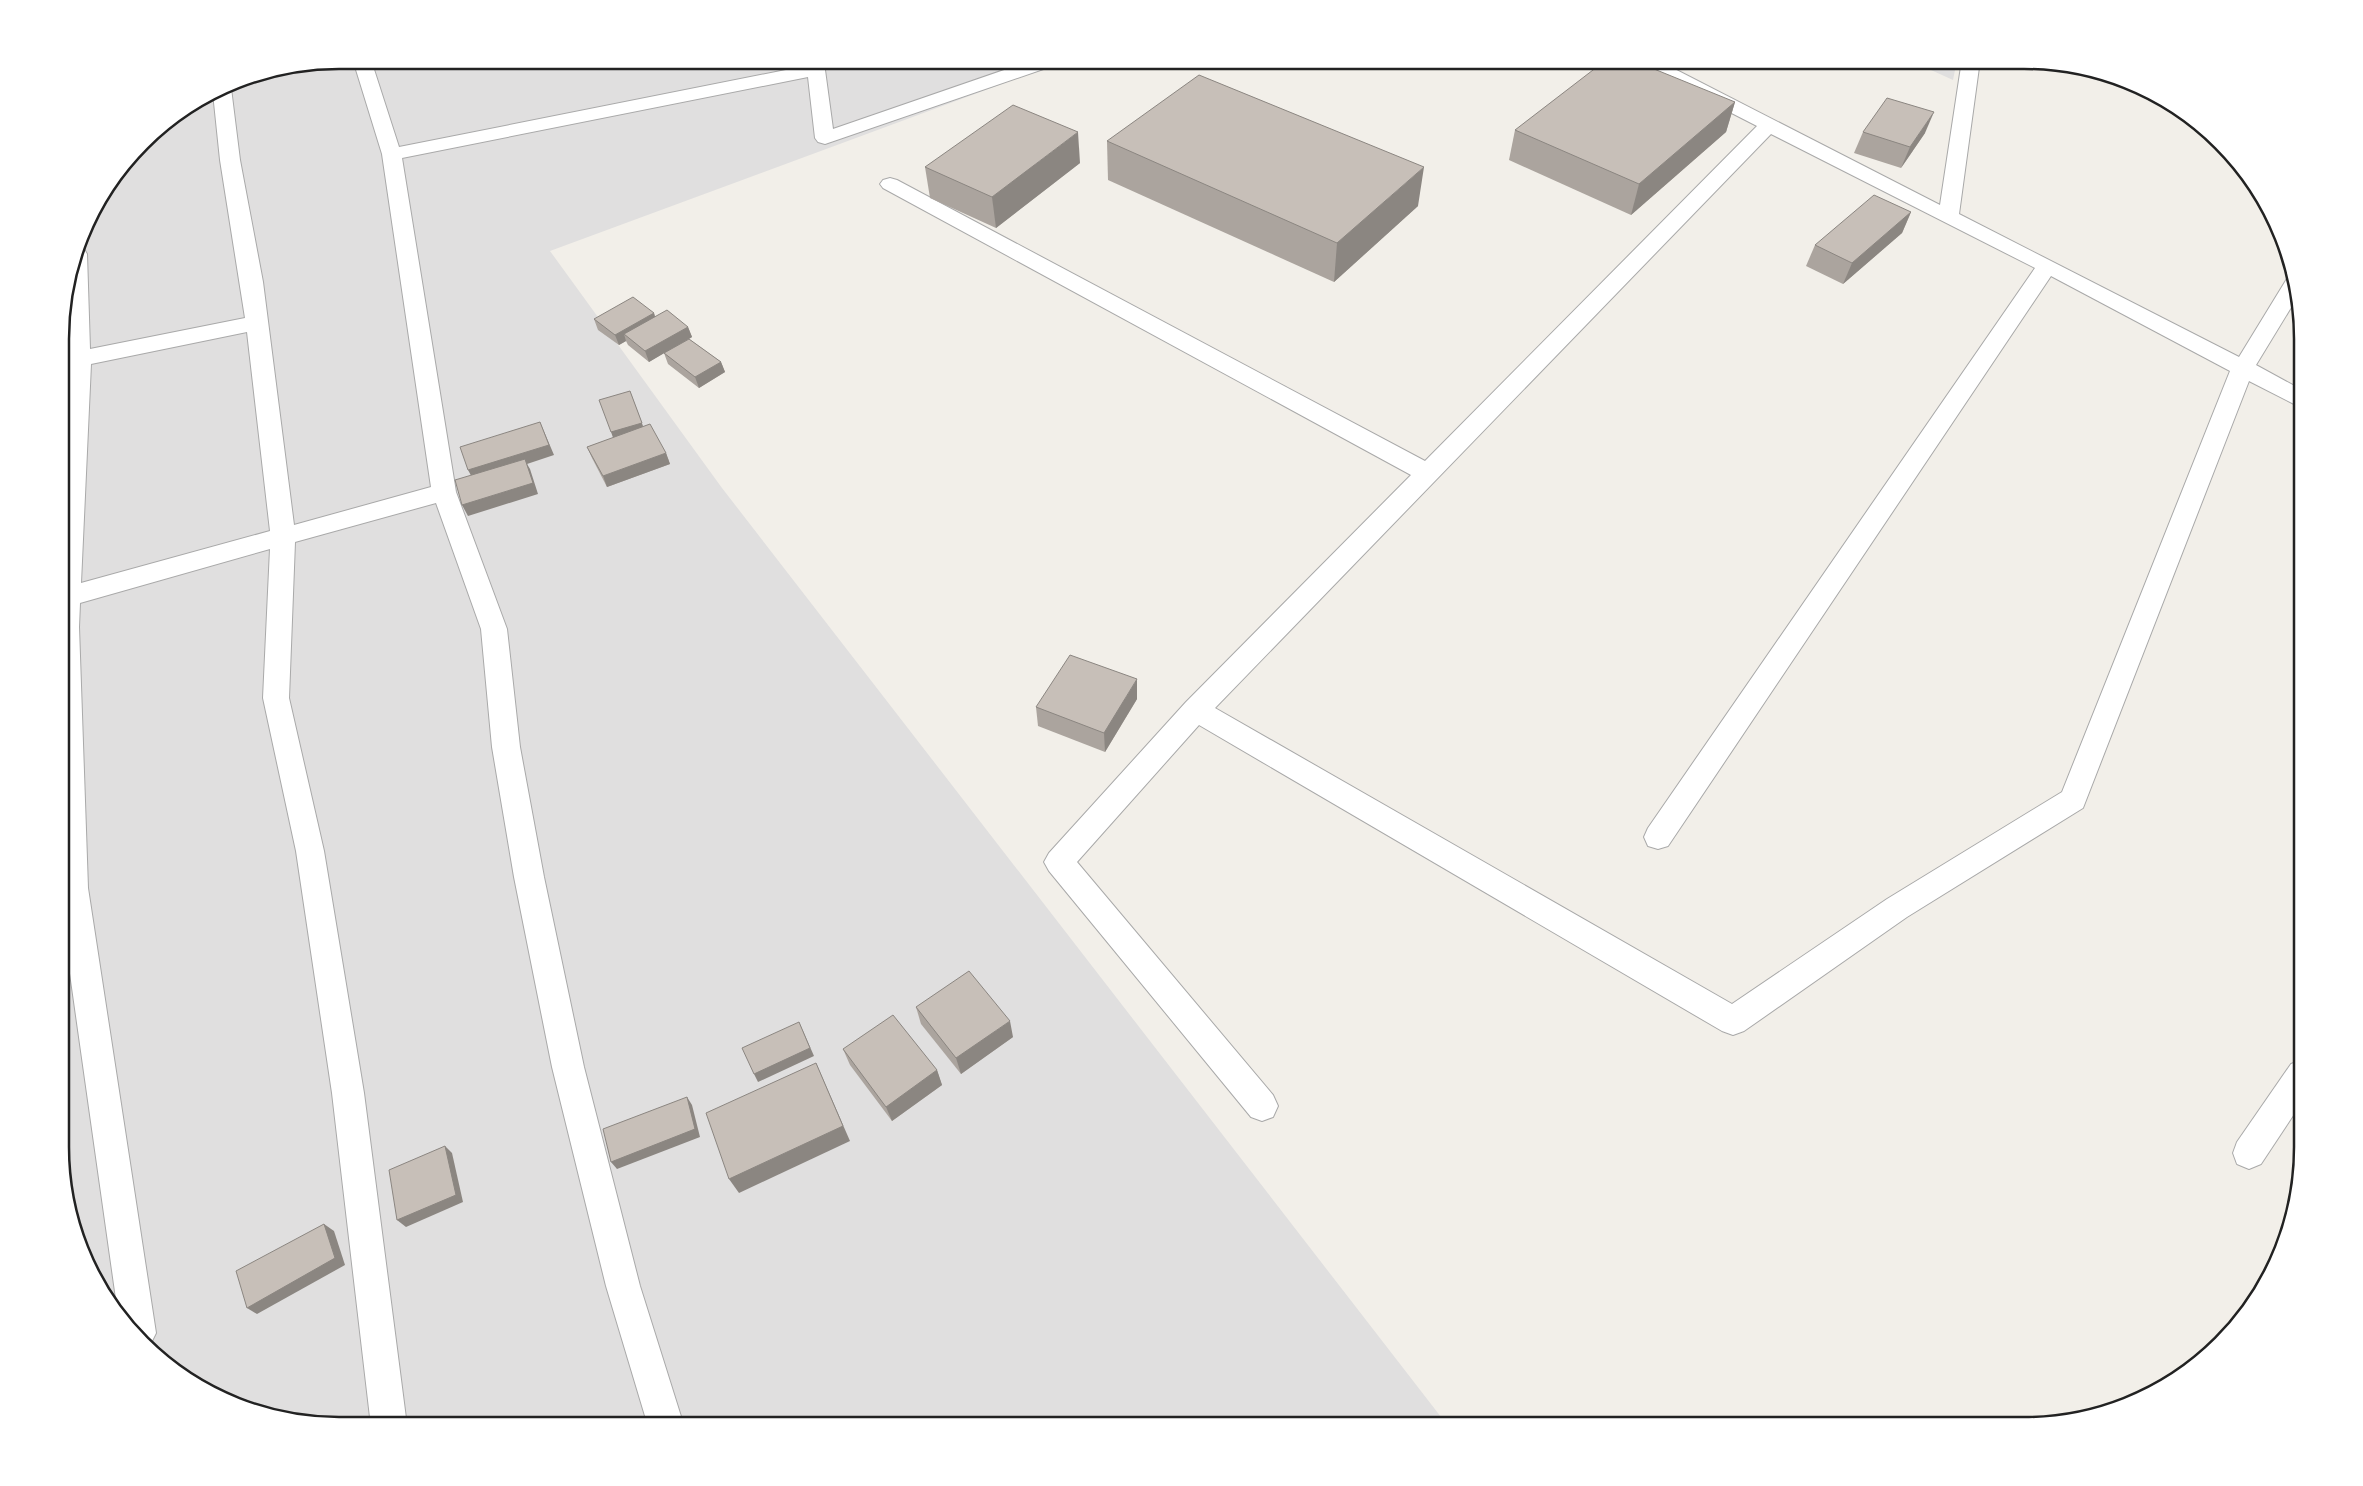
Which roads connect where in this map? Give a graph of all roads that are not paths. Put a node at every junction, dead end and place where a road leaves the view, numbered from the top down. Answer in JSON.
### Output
{"nodes":[{"id":1,"x":365,"y":69,"type":"edge"},
{"id":2,"x":1025,"y":69,"type":"edge"},
{"id":3,"x":1660,"y":69,"type":"edge"},
{"id":4,"x":1970,"y":69,"type":"edge"},
{"id":5,"x":223,"y":95,"type":"edge"},
{"id":6,"x":1769,"y":125,"type":"junction"},
{"id":7,"x":392,"y":154,"type":"junction"},
{"id":8,"x":890,"y":184,"type":"dead end"},
{"id":9,"x":1948,"y":217,"type":"junction"},
{"id":10,"x":2047,"y":266,"type":"junction"},
{"id":11,"x":76,"y":279,"type":"edge"},
{"id":12,"x":2290,"y":292,"type":"edge"},
{"id":13,"x":256,"y":324,"type":"junction"},
{"id":14,"x":71,"y":360,"type":"edge"},
{"id":15,"x":2242,"y":369,"type":"junction"},
{"id":16,"x":2294,"y":395,"type":"edge"},
{"id":17,"x":1427,"y":474,"type":"junction"},
{"id":18,"x":444,"y":492,"type":"junction"},
{"id":19,"x":282,"y":536,"type":"junction"},
{"id":20,"x":69,"y":541,"type":"edge"},
{"id":21,"x":69,"y":597,"type":"edge"},
{"id":22,"x":1196,"y":710,"type":"junction"},
{"id":23,"x":69,"y":739,"type":"edge"},
{"id":24,"x":1658,"y":837,"type":"dead end"},
{"id":25,"x":2294,"y":1087,"type":"edge"},
{"id":26,"x":1262,"y":1106,"type":"dead end"},
{"id":27,"x":2249,"y":1153,"type":"dead end"},
{"id":28,"x":137,"y":1326,"type":"edge"},
{"id":29,"x":388,"y":1417,"type":"edge"},
{"id":30,"x":663,"y":1417,"type":"edge"}],
"edges":[{"from":1,"to":7,"type":"street"},
{"from":2,"to":7,"type":"street"},
{"from":3,"to":6,"type":"street"},
{"from":4,"to":9,"type":"street"},
{"from":5,"to":13,"type":"street"},
{"from":6,"to":9,"type":"street"},
{"from":6,"to":17,"type":"street"},
{"from":7,"to":18,"type":"street"},
{"from":8,"to":17,"type":"street"},
{"from":9,"to":10,"type":"street"},
{"from":10,"to":15,"type":"street"},
{"from":10,"to":24,"type":"street"},
{"from":11,"to":14,"type":"street"},
{"from":12,"to":15,"type":"street"},
{"from":13,"to":14,"type":"street"},
{"from":13,"to":19,"type":"street"},
{"from":14,"to":20,"type":"street"},
{"from":15,"to":16,"type":"street"},
{"from":15,"to":22,"type":"street"},
{"from":17,"to":22,"type":"street"},
{"from":18,"to":19,"type":"street"},
{"from":18,"to":30,"type":"street"},
{"from":19,"to":21,"type":"street"},
{"from":19,"to":29,"type":"street"},
{"from":22,"to":26,"type":"street"},
{"from":23,"to":28,"type":"street"},
{"from":25,"to":27,"type":"street"}]}
